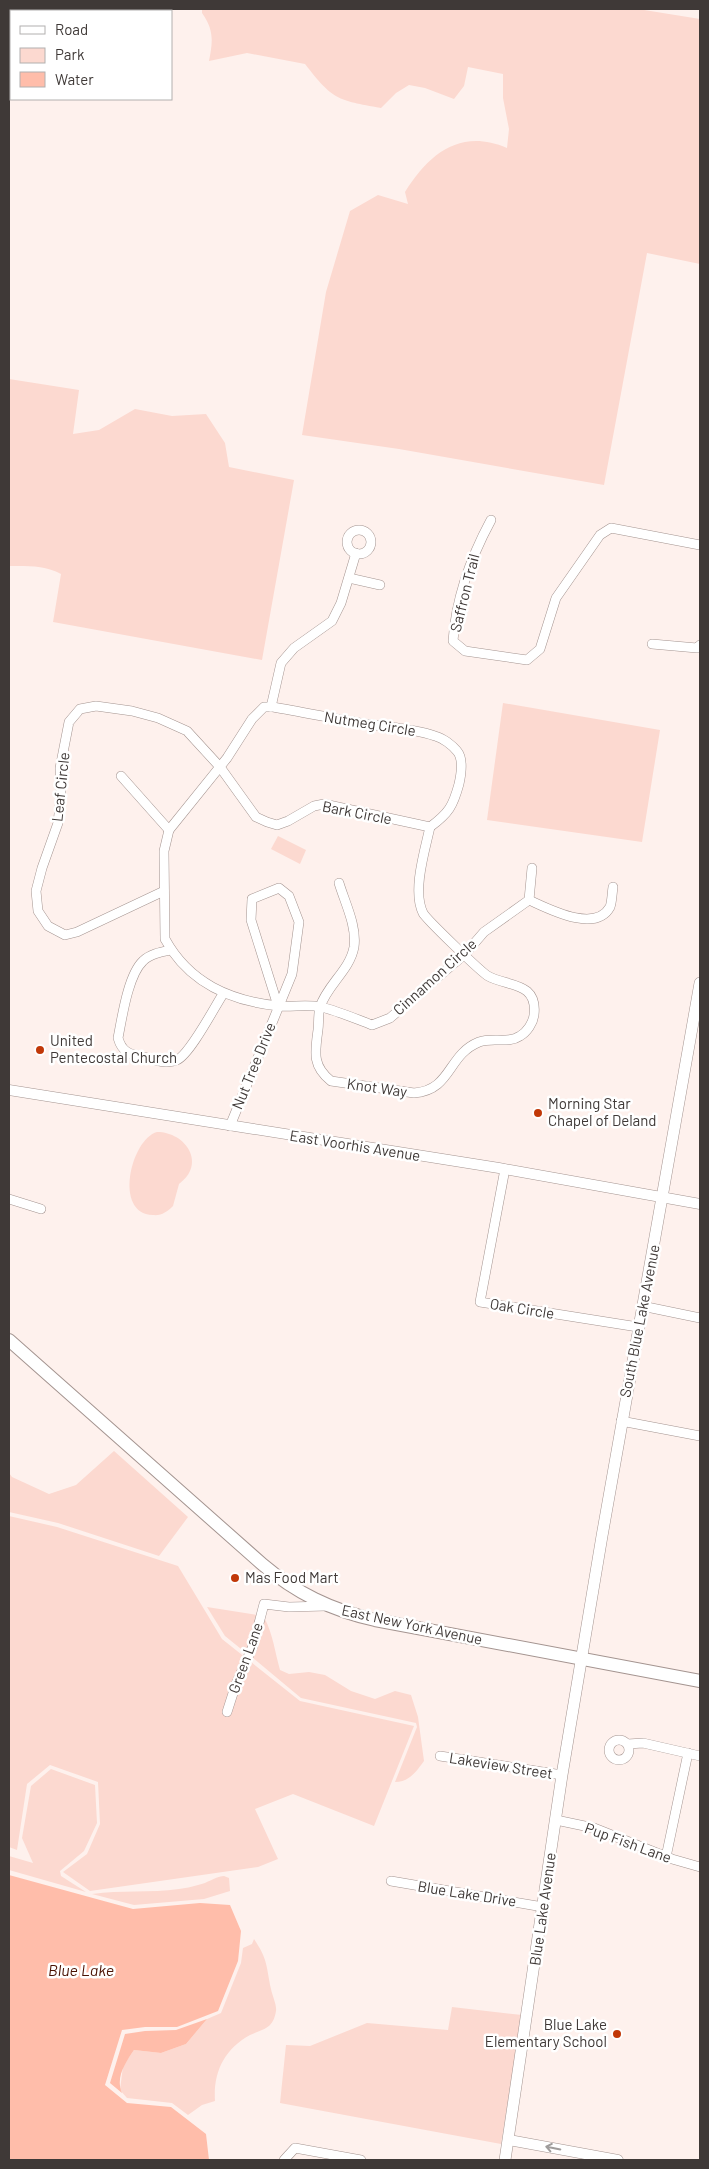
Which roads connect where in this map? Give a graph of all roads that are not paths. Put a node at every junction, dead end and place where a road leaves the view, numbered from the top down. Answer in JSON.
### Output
{"nodes":[{"id":1,"x":491,"y":520,"type":"dead end"},
{"id":2,"x":700,"y":545,"type":"edge"},
{"id":3,"x":356,"y":553,"type":"dead end"},
{"id":4,"x":349,"y":578,"type":"junction"},
{"id":5,"x":380,"y":585,"type":"dead end"},
{"id":6,"x":652,"y":644,"type":"dead end"},
{"id":7,"x":700,"y":645,"type":"edge"},
{"id":8,"x":271,"y":707,"type":"junction"},
{"id":9,"x":220,"y":767,"type":"junction"},
{"id":10,"x":121,"y":776,"type":"dead end"},
{"id":11,"x":430,"y":827,"type":"junction"},
{"id":12,"x":169,"y":830,"type":"junction"},
{"id":13,"x":532,"y":868,"type":"dead end"},
{"id":14,"x":339,"y":883,"type":"dead end"},
{"id":15,"x":613,"y":887,"type":"dead end"},
{"id":16,"x":164,"y":891,"type":"junction"},
{"id":17,"x":529,"y":900,"type":"junction"},
{"id":18,"x":171,"y":950,"type":"junction"},
{"id":19,"x":465,"y":954,"type":"junction"},
{"id":20,"x":700,"y":983,"type":"edge"},
{"id":21,"x":223,"y":994,"type":"junction"},
{"id":22,"x":278,"y":1006,"type":"junction"},
{"id":23,"x":320,"y":1007,"type":"junction"},
{"id":24,"x":9,"y":1090,"type":"edge"},
{"id":25,"x":230,"y":1126,"type":"junction"},
{"id":26,"x":505,"y":1170,"type":"junction"},
{"id":27,"x":663,"y":1197,"type":"junction"},
{"id":28,"x":9,"y":1199,"type":"edge"},
{"id":29,"x":700,"y":1204,"type":"edge"},
{"id":30,"x":41,"y":1209,"type":"dead end"},
{"id":31,"x":642,"y":1306,"type":"junction"},
{"id":32,"x":700,"y":1318,"type":"edge"},
{"id":33,"x":638,"y":1327,"type":"junction"},
{"id":34,"x":9,"y":1340,"type":"edge"},
{"id":35,"x":621,"y":1422,"type":"junction"},
{"id":36,"x":700,"y":1436,"type":"edge"},
{"id":37,"x":326,"y":1606,"type":"junction"},
{"id":38,"x":582,"y":1659,"type":"junction"},
{"id":39,"x":700,"y":1681,"type":"edge"},
{"id":40,"x":227,"y":1712,"type":"dead end"},
{"id":41,"x":628,"y":1744,"type":"dead end"},
{"id":42,"x":688,"y":1753,"type":"junction"},
{"id":43,"x":440,"y":1756,"type":"dead end"},
{"id":44,"x":700,"y":1756,"type":"edge"},
{"id":45,"x":562,"y":1775,"type":"junction"},
{"id":46,"x":556,"y":1820,"type":"junction"},
{"id":47,"x":666,"y":1857,"type":"junction"},
{"id":48,"x":700,"y":1867,"type":"edge"},
{"id":49,"x":391,"y":1881,"type":"dead end"},
{"id":50,"x":543,"y":1906,"type":"junction"},
{"id":51,"x":509,"y":2140,"type":"junction"},
{"id":52,"x":284,"y":2160,"type":"edge"},
{"id":53,"x":361,"y":2160,"type":"edge"},
{"id":54,"x":505,"y":2160,"type":"edge"},
{"id":55,"x":618,"y":2160,"type":"edge"}],
"edges":[{"from":1,"to":2,"type":"street","name":"Saffron Trail"},
{"from":3,"to":4,"type":"street"},
{"from":4,"to":5,"type":"street"},
{"from":4,"to":8,"type":"street"},
{"from":6,"to":7,"type":"street"},
{"from":8,"to":9,"type":"street"},
{"from":8,"to":11,"type":"street","name":"Nutmeg Circle"},
{"from":9,"to":11,"type":"street","name":"Bark Circle"},
{"from":9,"to":12,"type":"street"},
{"from":9,"to":16,"type":"street","name":"Leaf Circle"},
{"from":10,"to":12,"type":"street"},
{"from":11,"to":19,"type":"street"},
{"from":12,"to":16,"type":"street","name":"Cinnamon Circle"},
{"from":13,"to":17,"type":"street"},
{"from":14,"to":23,"type":"street","name":"Knot Way"},
{"from":15,"to":17,"type":"street"},
{"from":16,"to":18,"type":"street","name":"Cinnamon Circle"},
{"from":17,"to":19,"type":"street","name":"Cinnamon Circle"},
{"from":18,"to":21,"type":"street","name":"Cinnamon Circle"},
{"from":18,"to":21,"type":"street"},
{"from":19,"to":23,"type":"street","name":"Cinnamon Circle"},
{"from":19,"to":23,"type":"street","name":"Knot Way"},
{"from":20,"to":27,"type":"main road","name":"South Blue Lake Avenue"},
{"from":21,"to":22,"type":"street","name":"Cinnamon Circle"},
{"from":22,"to":22,"type":"street","name":"Nut Tree Drive"},
{"from":22,"to":23,"type":"street","name":"Cinnamon Circle"},
{"from":22,"to":25,"type":"street","name":"Nut Tree Drive"},
{"from":24,"to":25,"type":"street","name":"East Voorhis Avenue"},
{"from":25,"to":26,"type":"street","name":"East Voorhis Avenue"},
{"from":26,"to":27,"type":"street","name":"East Voorhis Avenue"},
{"from":26,"to":33,"type":"street","name":"Oak Circle"},
{"from":27,"to":29,"type":"street","name":"East Voorhis Avenue"},
{"from":27,"to":31,"type":"main road","name":"South Blue Lake Avenue"},
{"from":28,"to":30,"type":"street"},
{"from":31,"to":32,"type":"street"},
{"from":31,"to":33,"type":"main road","name":"South Blue Lake Avenue"},
{"from":33,"to":35,"type":"main road","name":"South Blue Lake Avenue"},
{"from":34,"to":37,"type":"main road","name":"East New York Avenue"},
{"from":35,"to":36,"type":"street"},
{"from":35,"to":38,"type":"main road","name":"South Blue Lake Avenue"},
{"from":37,"to":38,"type":"main road","name":"East New York Avenue"},
{"from":37,"to":40,"type":"street","name":"Green Lane"},
{"from":38,"to":39,"type":"main road","name":"East New York Avenue"},
{"from":38,"to":45,"type":"main road","name":"Blue Lake Avenue"},
{"from":41,"to":42,"type":"street"},
{"from":42,"to":44,"type":"street"},
{"from":42,"to":47,"type":"street"},
{"from":43,"to":45,"type":"street","name":"Lakeview Street"},
{"from":45,"to":46,"type":"main road","name":"Blue Lake Avenue"},
{"from":46,"to":47,"type":"street","name":"Pup Fish Lane"},
{"from":46,"to":50,"type":"main road","name":"Blue Lake Avenue"},
{"from":47,"to":48,"type":"street","name":"Pup Fish Lane"},
{"from":49,"to":50,"type":"street","name":"Blue Lake Drive"},
{"from":50,"to":51,"type":"main road","name":"Blue Lake Avenue"},
{"from":51,"to":54,"type":"main road","name":"Blue Lake Avenue"},
{"from":55,"to":51,"type":"street","one_way":true},
{"from":52,"to":53,"type":"street"}]}
